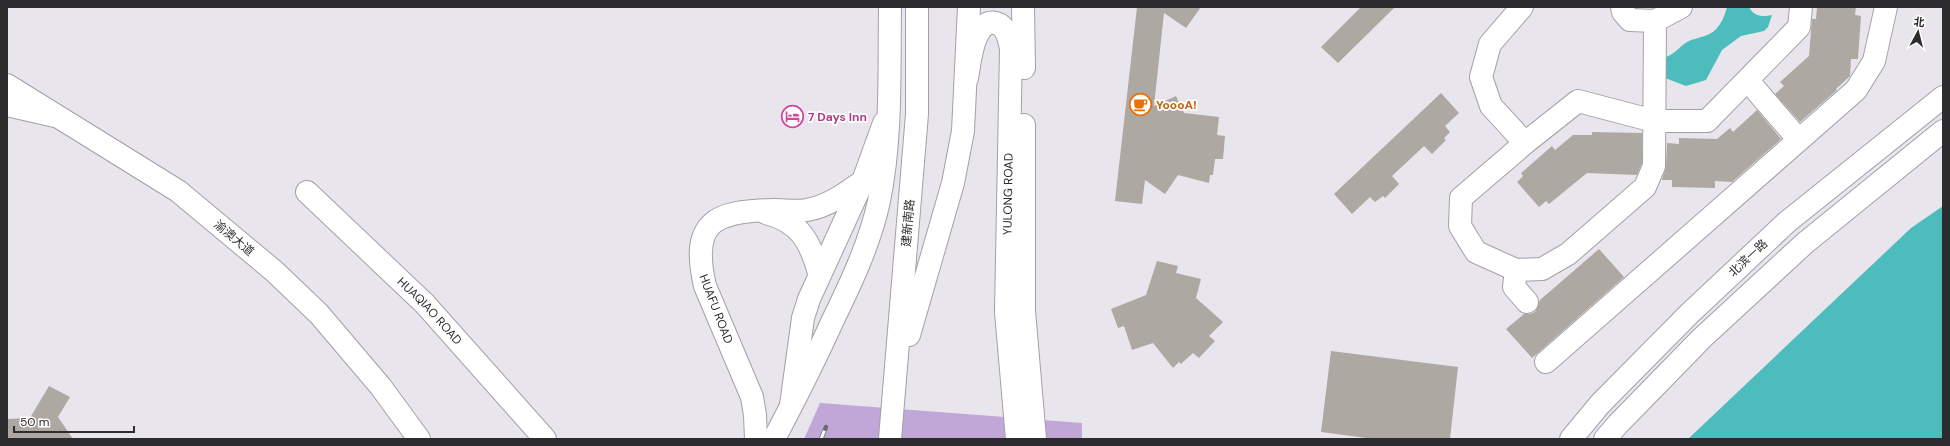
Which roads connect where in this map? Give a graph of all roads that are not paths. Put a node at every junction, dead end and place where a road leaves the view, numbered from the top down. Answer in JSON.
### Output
{"nodes":[{"id":1,"x":890,"y":7,"type":"edge"},
{"id":2,"x":917,"y":7,"type":"edge"},
{"id":3,"x":969,"y":7,"type":"edge"},
{"id":4,"x":1023,"y":7,"type":"edge"},
{"id":5,"x":1522,"y":7,"type":"edge"},
{"id":6,"x":1622,"y":7,"type":"edge"},
{"id":7,"x":1681,"y":7,"type":"edge"},
{"id":8,"x":1801,"y":7,"type":"edge"},
{"id":9,"x":1886,"y":7,"type":"edge"},
{"id":10,"x":1655,"y":21,"type":"junction"},
{"id":11,"x":967,"y":78,"type":"junction"},
{"id":12,"x":1748,"y":81,"type":"junction"},
{"id":13,"x":7,"y":85,"type":"edge"},
{"id":14,"x":1943,"y":97,"type":"edge"},
{"id":15,"x":7,"y":105,"type":"edge"},
{"id":16,"x":889,"y":109,"type":"junction"},
{"id":17,"x":60,"y":117,"type":"junction"},
{"id":18,"x":1654,"y":121,"type":"junction"},
{"id":19,"x":1943,"y":131,"type":"edge"},
{"id":20,"x":1799,"y":140,"type":"junction"},
{"id":21,"x":1525,"y":143,"type":"junction"},
{"id":22,"x":863,"y":181,"type":"junction"},
{"id":23,"x":307,"y":192,"type":"dead end"},
{"id":24,"x":755,"y":211,"type":"junction"},
{"id":25,"x":1516,"y":270,"type":"junction"},
{"id":26,"x":819,"y":273,"type":"junction"},
{"id":27,"x":1527,"y":302,"type":"dead end"},
{"id":28,"x":1546,"y":362,"type":"dead end"},
{"id":29,"x":896,"y":380,"type":"junction"},
{"id":30,"x":790,"y":408,"type":"junction"},
{"id":31,"x":419,"y":439,"type":"edge"},
{"id":32,"x":545,"y":439,"type":"edge"},
{"id":33,"x":756,"y":439,"type":"edge"},
{"id":34,"x":774,"y":439,"type":"edge"},
{"id":35,"x":890,"y":439,"type":"edge"},
{"id":36,"x":1018,"y":439,"type":"edge"},
{"id":37,"x":1035,"y":439,"type":"edge"},
{"id":38,"x":1571,"y":439,"type":"edge"},
{"id":39,"x":1605,"y":439,"type":"edge"}],
"edges":[{"from":1,"to":16,"type":"main road"},
{"from":2,"to":29,"type":"main road","name":"建新南路"},
{"from":3,"to":11,"type":"main road"},
{"from":4,"to":37,"type":"main road","name":"YULONG ROAD"},
{"from":5,"to":21,"type":"main road"},
{"from":6,"to":10,"type":"main road"},
{"from":7,"to":10,"type":"main road"},
{"from":8,"to":12,"type":"main road"},
{"from":9,"to":20,"type":"main road"},
{"from":10,"to":18,"type":"main road"},
{"from":11,"to":29,"type":"main road"},
{"from":11,"to":36,"type":"main road","name":"YULONG ROAD"},
{"from":12,"to":18,"type":"main road"},
{"from":12,"to":20,"type":"main road"},
{"from":13,"to":17,"type":"main road","name":"渝澳大道"},
{"from":14,"to":38,"type":"main road","name":"北滨一路"},
{"from":15,"to":17,"type":"main road"},
{"from":16,"to":22,"type":"main road"},
{"from":16,"to":30,"type":"main road"},
{"from":17,"to":31,"type":"main road","name":"渝澳大道"},
{"from":18,"to":21,"type":"main road"},
{"from":18,"to":25,"type":"main road"},
{"from":19,"to":39,"type":"main road"},
{"from":20,"to":28,"type":"main road"},
{"from":21,"to":25,"type":"main road"},
{"from":22,"to":24,"type":"main road","name":"HUAFU ROAD"},
{"from":22,"to":26,"type":"main road"},
{"from":23,"to":32,"type":"main road","name":"HUAQIAO ROAD"},
{"from":24,"to":26,"type":"main road","name":"HUAFU ROAD"},
{"from":24,"to":33,"type":"main road","name":"HUAFU ROAD"},
{"from":25,"to":27,"type":"main road"},
{"from":26,"to":30,"type":"main road"},
{"from":29,"to":35,"type":"main road","name":"建新南路"},
{"from":30,"to":34,"type":"main road"}]}
